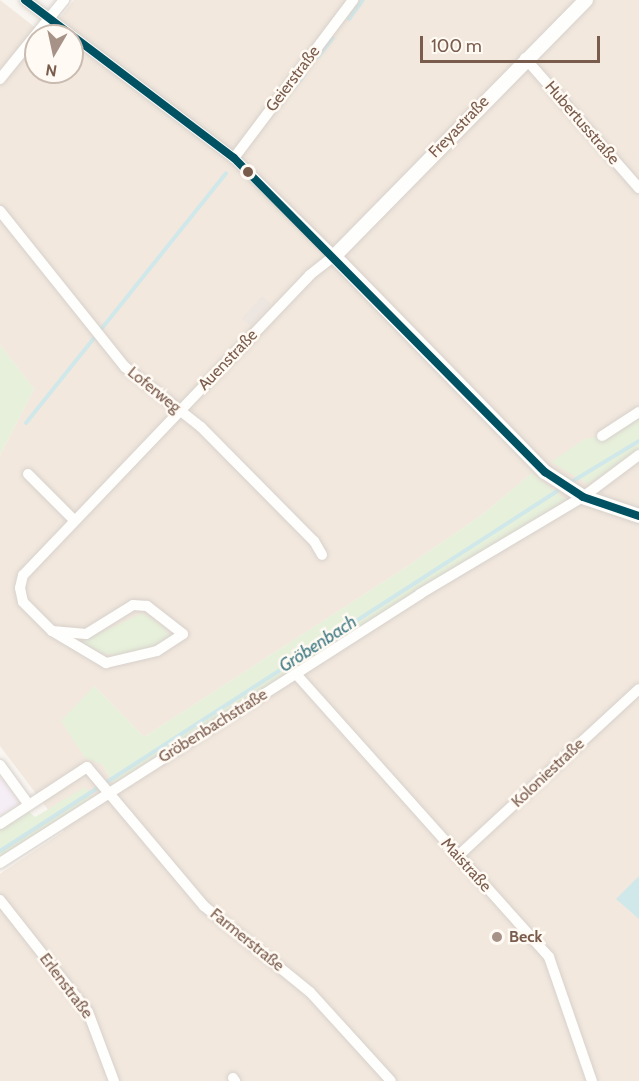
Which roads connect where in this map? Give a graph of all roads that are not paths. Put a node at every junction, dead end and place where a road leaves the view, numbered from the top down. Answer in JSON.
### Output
{"nodes":[{"id":1,"x":25,"y":0,"type":"edge"},
{"id":2,"x":64,"y":0,"type":"edge"},
{"id":3,"x":353,"y":0,"type":"edge"},
{"id":4,"x":586,"y":0,"type":"edge"},
{"id":5,"x":49,"y":19,"type":"junction"},
{"id":6,"x":525,"y":58,"type":"junction"},
{"id":7,"x":0,"y":79,"type":"edge"},
{"id":8,"x":234,"y":158,"type":"junction"},
{"id":9,"x":639,"y":188,"type":"edge"},
{"id":10,"x":0,"y":211,"type":"edge"},
{"id":11,"x":334,"y":256,"type":"junction"},
{"id":12,"x":179,"y":411,"type":"junction"},
{"id":13,"x":639,"y":412,"type":"edge"},
{"id":14,"x":602,"y":436,"type":"dead end"},
{"id":15,"x":639,"y":455,"type":"edge"},
{"id":16,"x":28,"y":474,"type":"dead end"},
{"id":17,"x":577,"y":494,"type":"junction"},
{"id":18,"x":639,"y":516,"type":"edge"},
{"id":19,"x":74,"y":520,"type":"junction"},
{"id":20,"x":322,"y":555,"type":"dead end"},
{"id":21,"x":52,"y":631,"type":"junction"},
{"id":22,"x":296,"y":674,"type":"junction"},
{"id":23,"x":639,"y":689,"type":"edge"},
{"id":24,"x":0,"y":765,"type":"edge"},
{"id":25,"x":100,"y":784,"type":"junction"},
{"id":26,"x":30,"y":805,"type":"junction"},
{"id":27,"x":0,"y":824,"type":"edge"},
{"id":28,"x":458,"y":856,"type":"junction"},
{"id":29,"x":0,"y":863,"type":"edge"},
{"id":30,"x":0,"y":900,"type":"edge"},
{"id":31,"x":114,"y":1081,"type":"edge"},
{"id":32,"x":391,"y":1081,"type":"edge"},
{"id":33,"x":592,"y":1081,"type":"edge"}],
"edges":[{"from":1,"to":5,"type":"street"},
{"from":2,"to":5,"type":"street"},
{"from":3,"to":8,"type":"street","name":"Geierstraße"},
{"from":4,"to":6,"type":"street","name":"Freyastraße"},
{"from":5,"to":7,"type":"street"},
{"from":5,"to":8,"type":"street"},
{"from":6,"to":9,"type":"street","name":"Hubertusstraße"},
{"from":6,"to":11,"type":"street","name":"Freyastraße"},
{"from":8,"to":11,"type":"street"},
{"from":10,"to":12,"type":"street","name":"Loferweg"},
{"from":11,"to":12,"type":"street","name":"Auenstraße"},
{"from":11,"to":17,"type":"street"},
{"from":12,"to":19,"type":"street","name":"Auenstraße"},
{"from":12,"to":20,"type":"street","name":"Loferweg"},
{"from":13,"to":14,"type":"street"},
{"from":15,"to":17,"type":"street","name":"Gröbenbachstraße"},
{"from":16,"to":19,"type":"street"},
{"from":17,"to":18,"type":"street"},
{"from":17,"to":22,"type":"street","name":"Gröbenbachstraße"},
{"from":19,"to":21,"type":"street","name":"Auenstraße"},
{"from":21,"to":21,"type":"street","name":"Auenstraße"},
{"from":22,"to":25,"type":"street","name":"Gröbenbachstraße"},
{"from":22,"to":28,"type":"street","name":"Maistraße"},
{"from":23,"to":28,"type":"street","name":"Koloniestraße"},
{"from":24,"to":26,"type":"street"},
{"from":25,"to":26,"type":"street"},
{"from":25,"to":29,"type":"street","name":"Gröbenbachstraße"},
{"from":25,"to":32,"type":"street","name":"Farmerstraße"},
{"from":26,"to":27,"type":"street"},
{"from":28,"to":33,"type":"street","name":"Maistraße"},
{"from":30,"to":31,"type":"street","name":"Erlenstraße"}]}
